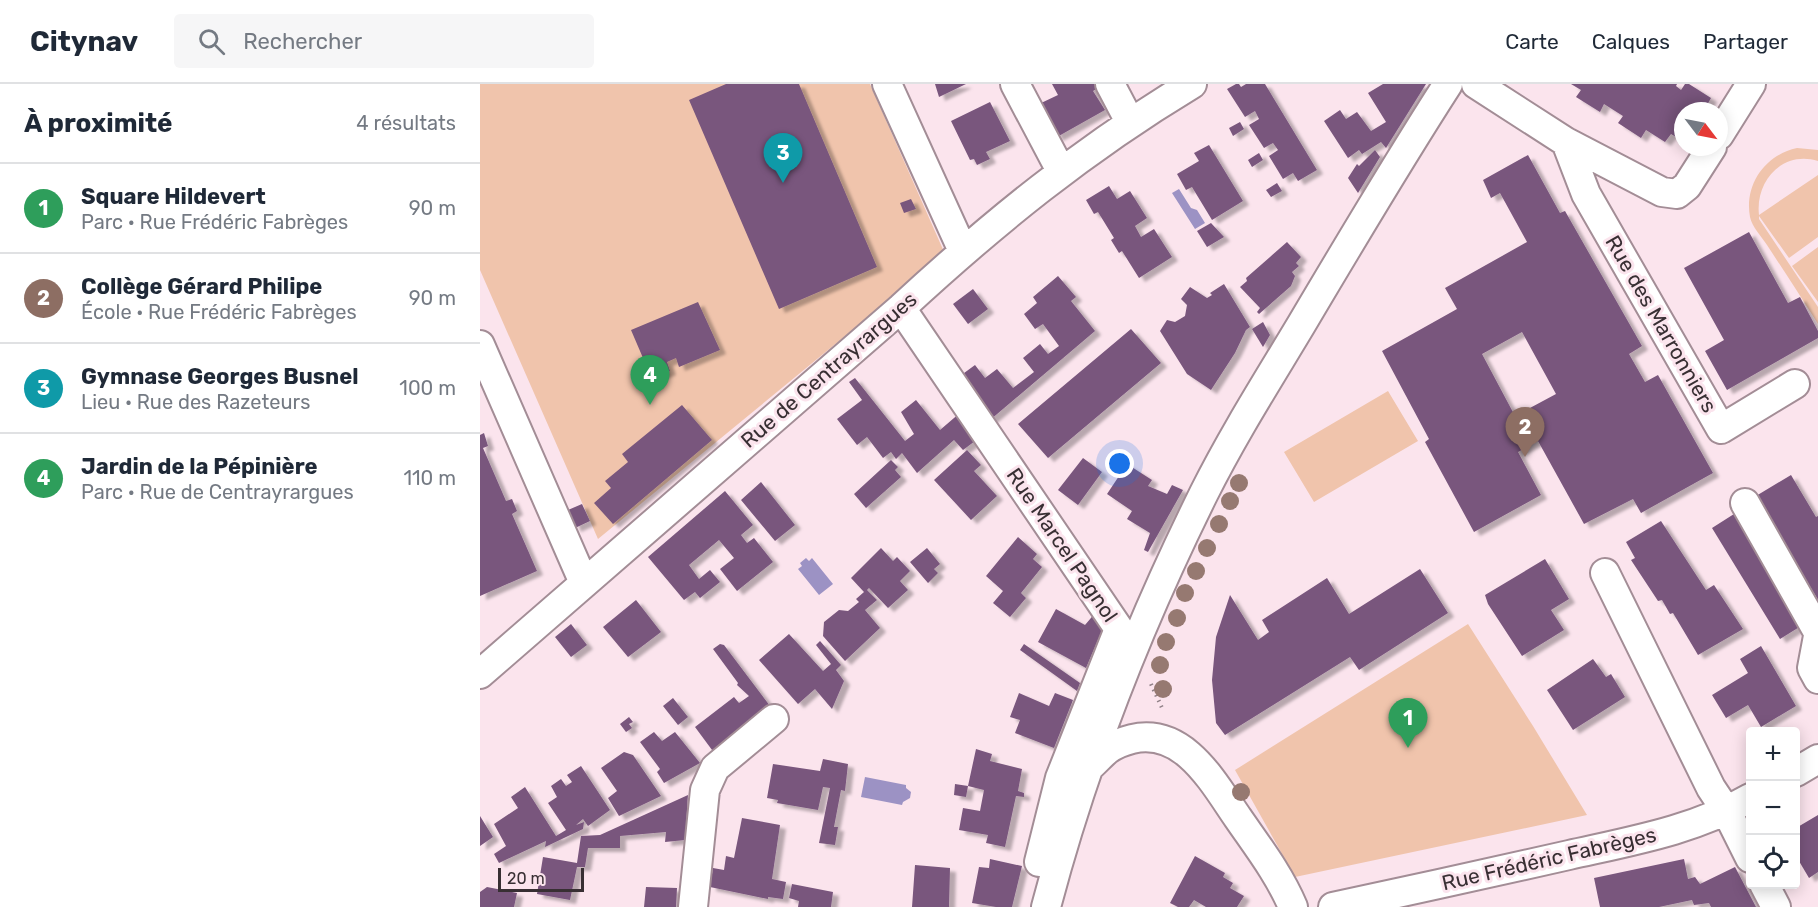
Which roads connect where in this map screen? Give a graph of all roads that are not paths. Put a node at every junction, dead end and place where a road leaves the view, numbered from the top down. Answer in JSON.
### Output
{"nodes":[{"id":1,"x":887,"y":84,"type":"edge"},
{"id":2,"x":1015,"y":84,"type":"edge"},
{"id":3,"x":1110,"y":84,"type":"edge"},
{"id":4,"x":1448,"y":84,"type":"edge"},
{"id":5,"x":1476,"y":84,"type":"edge"},
{"id":6,"x":1751,"y":84,"type":"edge"},
{"id":7,"x":1176,"y":88,"type":"edge"},
{"id":8,"x":1728,"y":121,"type":"edge"},
{"id":9,"x":1130,"y":122,"type":"junction"},
{"id":10,"x":1566,"y":142,"type":"junction"},
{"id":11,"x":1706,"y":156,"type":"edge"},
{"id":12,"x":1061,"y":171,"type":"junction"},
{"id":13,"x":963,"y":251,"type":"junction"},
{"id":14,"x":901,"y":308,"type":"junction"},
{"id":15,"x":480,"y":345,"type":"edge"},
{"id":16,"x":1795,"y":384,"type":"dead end"},
{"id":17,"x":1745,"y":503,"type":"dead end"},
{"id":18,"x":1605,"y":573,"type":"dead end"},
{"id":19,"x":584,"y":583,"type":"junction"},
{"id":20,"x":1818,"y":632,"type":"edge"},
{"id":21,"x":1818,"y":636,"type":"edge"},
{"id":22,"x":480,"y":674,"type":"edge"},
{"id":23,"x":1818,"y":679,"type":"edge"},
{"id":24,"x":774,"y":719,"type":"dead end"},
{"id":25,"x":1818,"y":759,"type":"edge"},
{"id":26,"x":1087,"y":769,"type":"junction"},
{"id":27,"x":1800,"y":770,"type":"edge"},
{"id":28,"x":1739,"y":805,"type":"edge"},
{"id":29,"x":1746,"y":839,"type":"edge"},
{"id":30,"x":1766,"y":889,"type":"edge"},
{"id":31,"x":693,"y":907,"type":"edge"},
{"id":32,"x":1027,"y":907,"type":"edge"},
{"id":33,"x":1046,"y":907,"type":"edge"},
{"id":34,"x":1293,"y":907,"type":"edge"},
{"id":35,"x":1333,"y":907,"type":"edge"},
{"id":36,"x":1776,"y":907,"type":"edge"}],
"edges":[{"from":1,"to":13,"type":"street"},
{"from":2,"to":12,"type":"street"},
{"from":3,"to":9,"type":"street"},
{"from":4,"to":26,"type":"street"},
{"from":5,"to":10,"type":"street"},
{"from":6,"to":8,"type":"street"},
{"from":7,"to":9,"type":"street","name":"Rue de Centrayrargues"},
{"from":9,"to":12,"type":"street","name":"Rue de Centrayrargues"},
{"from":10,"to":11,"type":"street"},
{"from":10,"to":16,"type":"street","name":"Rue des Marronniers"},
{"from":12,"to":13,"type":"street","name":"Rue de Centrayrargues"},
{"from":13,"to":14,"type":"street","name":"Rue de Centrayrargues"},
{"from":14,"to":19,"type":"street","name":"Rue de Centrayrargues"},
{"from":14,"to":32,"type":"street","name":"Rue Marcel Pagnol"},
{"from":15,"to":19,"type":"street"},
{"from":17,"to":20,"type":"street"},
{"from":18,"to":28,"type":"street"},
{"from":19,"to":22,"type":"street","name":"Rue de Centrayrargues"},
{"from":21,"to":23,"type":"street"},
{"from":24,"to":31,"type":"street"},
{"from":25,"to":27,"type":"street"},
{"from":26,"to":33,"type":"street"},
{"from":26,"to":34,"type":"street"},
{"from":28,"to":29,"type":"street"},
{"from":28,"to":35,"type":"street","name":"Rue Frédéric Fabrèges"},
{"from":30,"to":36,"type":"street"}]}
